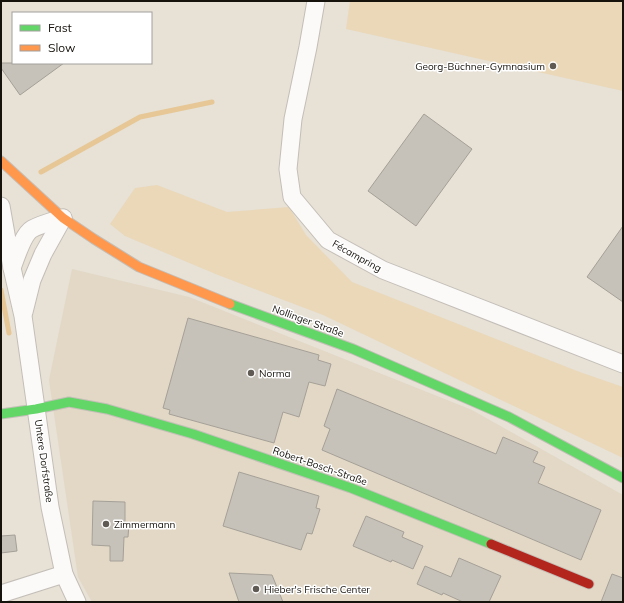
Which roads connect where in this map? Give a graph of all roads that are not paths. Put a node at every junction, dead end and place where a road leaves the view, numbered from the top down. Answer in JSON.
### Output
{"nodes":[{"id":1,"x":316,"y":1,"type":"edge"},
{"id":2,"x":1,"y":161,"type":"edge"},
{"id":3,"x":1,"y":206,"type":"edge"},
{"id":4,"x":63,"y":218,"type":"junction"},
{"id":5,"x":12,"y":268,"type":"junction"},
{"id":6,"x":23,"y":316,"type":"junction"},
{"id":7,"x":623,"y":364,"type":"edge"},
{"id":8,"x":36,"y":409,"type":"junction"},
{"id":9,"x":1,"y":414,"type":"edge"},
{"id":10,"x":623,"y":478,"type":"edge"},
{"id":11,"x":64,"y":574,"type":"junction"},
{"id":12,"x":589,"y":584,"type":"dead end"},
{"id":13,"x":1,"y":594,"type":"edge"},
{"id":14,"x":77,"y":602,"type":"edge"}],
"edges":[{"from":1,"to":7,"type":"street","name":"Fécampring"},
{"from":2,"to":4,"type":"main road","name":"Nollinger Straße"},
{"from":3,"to":5,"type":"street","name":"Untere Dorfstraße"},
{"from":4,"to":5,"type":"street"},
{"from":4,"to":6,"type":"street","name":"Untere Dorfstraße"},
{"from":4,"to":10,"type":"main road","name":"Nollinger Straße"},
{"from":5,"to":6,"type":"street","name":"Untere Dorfstraße"},
{"from":6,"to":8,"type":"street","name":"Untere Dorfstraße"},
{"from":8,"to":9,"type":"main road","name":"Robert-Bosch-Straße"},
{"from":8,"to":11,"type":"street","name":"Untere Dorfstraße"},
{"from":8,"to":12,"type":"main road","name":"Robert-Bosch-Straße"},
{"from":11,"to":13,"type":"street"},
{"from":11,"to":14,"type":"street","name":"Untere Dorfstraße"}]}
